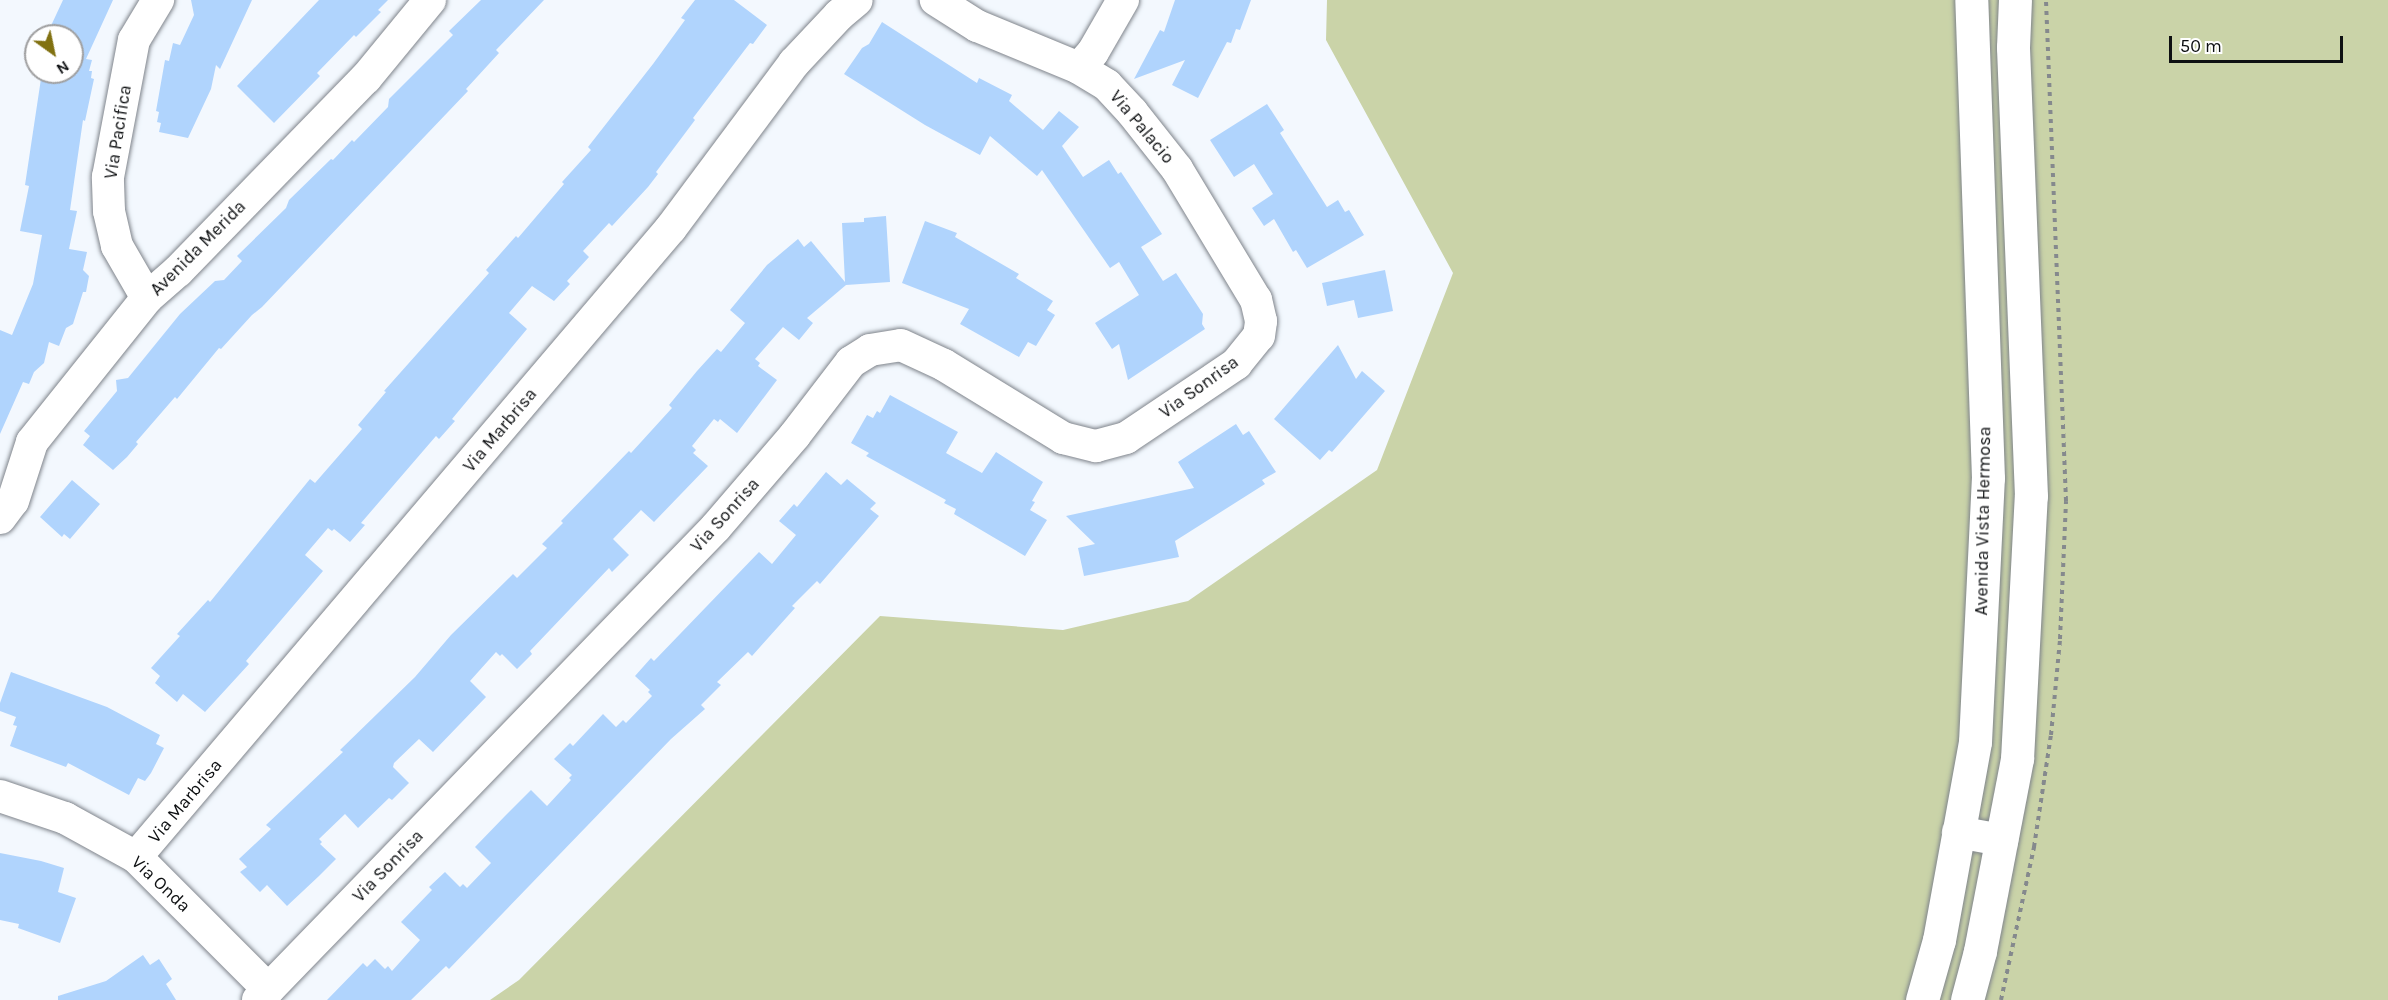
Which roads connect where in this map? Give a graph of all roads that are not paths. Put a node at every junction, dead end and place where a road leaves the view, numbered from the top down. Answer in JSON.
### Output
{"nodes":[{"id":1,"x":158,"y":0,"type":"edge"},
{"id":2,"x":430,"y":0,"type":"edge"},
{"id":3,"x":857,"y":0,"type":"edge"},
{"id":4,"x":936,"y":0,"type":"edge"},
{"id":5,"x":1123,"y":0,"type":"edge"},
{"id":6,"x":1971,"y":0,"type":"edge"},
{"id":7,"x":2015,"y":0,"type":"edge"},
{"id":8,"x":1079,"y":68,"type":"junction"},
{"id":9,"x":147,"y":298,"type":"junction"},
{"id":10,"x":1258,"y":336,"type":"joint"},
{"id":11,"x":0,"y":518,"type":"edge"},
{"id":12,"x":0,"y":796,"type":"edge"},
{"id":13,"x":1958,"y":832,"type":"junction"},
{"id":14,"x":2002,"y":840,"type":"junction"},
{"id":15,"x":136,"y":857,"type":"junction"},
{"id":16,"x":263,"y":995,"type":"edge"},
{"id":17,"x":1923,"y":1000,"type":"edge"},
{"id":18,"x":1967,"y":1000,"type":"edge"}],
"edges":[{"from":1,"to":9,"type":"street","name":"Via Pacifica"},
{"from":2,"to":9,"type":"street","name":"Avenida Merida"},
{"from":3,"to":15,"type":"street","name":"Via Marbrisa"},
{"from":4,"to":8,"type":"street","name":"Via Palacio"},
{"from":5,"to":8,"type":"street"},
{"from":6,"to":13,"type":"main road","name":"Avenida Vista Hermosa"},
{"from":7,"to":14,"type":"main road"},
{"from":8,"to":10,"type":"street","name":"Via Palacio"},
{"from":9,"to":11,"type":"street","name":"Avenida Merida"},
{"from":10,"to":16,"type":"street","name":"Via Sonrisa"},
{"from":12,"to":15,"type":"street","name":"Via Onda"},
{"from":13,"to":14,"type":"street"},
{"from":13,"to":17,"type":"main road","name":"Avenida Vista Hermosa"},
{"from":14,"to":18,"type":"main road"},
{"from":15,"to":16,"type":"street","name":"Via Onda"}]}
